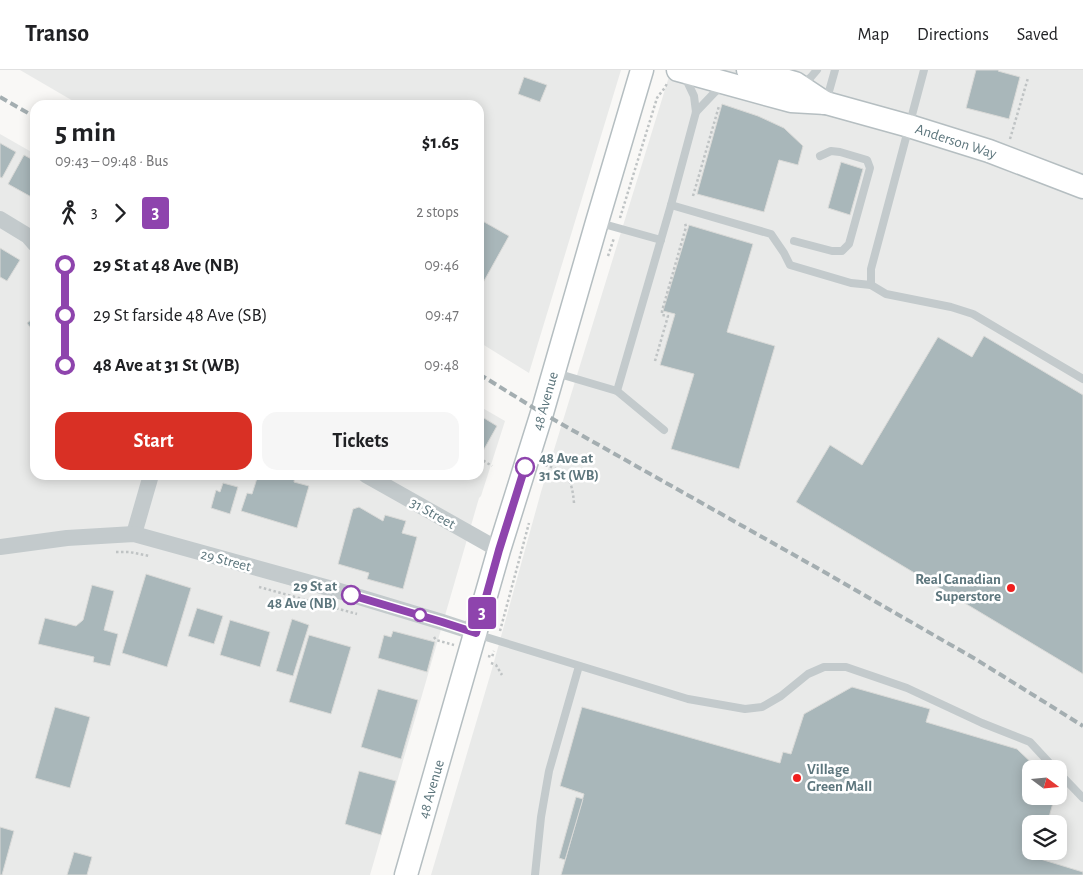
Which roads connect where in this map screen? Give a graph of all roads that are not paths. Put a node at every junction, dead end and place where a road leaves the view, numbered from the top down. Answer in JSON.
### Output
{"nodes":[{"id":1,"x":642,"y":70,"type":"edge"},
{"id":2,"x":748,"y":70,"type":"edge"},
{"id":3,"x":817,"y":70,"type":"edge"},
{"id":4,"x":835,"y":70,"type":"edge"},
{"id":5,"x":924,"y":70,"type":"edge"},
{"id":6,"x":680,"y":71,"type":"edge"},
{"id":7,"x":728,"y":84,"type":"junction"},
{"id":8,"x":800,"y":87,"type":"junction"},
{"id":9,"x":826,"y":103,"type":"junction"},
{"id":10,"x":696,"y":112,"type":"junction"},
{"id":11,"x":909,"y":126,"type":"junction"},
{"id":12,"x":820,"y":156,"type":"dead end"},
{"id":13,"x":1083,"y":187,"type":"edge"},
{"id":14,"x":671,"y":205,"type":"junction"},
{"id":15,"x":0,"y":219,"type":"edge"},
{"id":16,"x":596,"y":222,"type":"junction"},
{"id":17,"x":30,"y":238,"type":"edge"},
{"id":18,"x":660,"y":240,"type":"junction"},
{"id":19,"x":794,"y":241,"type":"dead end"},
{"id":20,"x":871,"y":285,"type":"junction"},
{"id":21,"x":554,"y":372,"type":"junction"},
{"id":22,"x":1083,"y":379,"type":"edge"},
{"id":23,"x":617,"y":392,"type":"junction"},
{"id":24,"x":664,"y":430,"type":"dead end"},
{"id":25,"x":150,"y":480,"type":"edge"},
{"id":26,"x":375,"y":480,"type":"edge"},
{"id":27,"x":134,"y":534,"type":"junction"},
{"id":28,"x":0,"y":546,"type":"edge"},
{"id":29,"x":499,"y":550,"type":"junction"},
{"id":30,"x":476,"y":633,"type":"junction"},
{"id":31,"x":579,"y":666,"type":"junction"},
{"id":32,"x":1047,"y":760,"type":"edge"},
{"id":33,"x":1068,"y":782,"type":"edge"},
{"id":34,"x":1083,"y":798,"type":"edge"},
{"id":35,"x":406,"y":875,"type":"edge"},
{"id":36,"x":535,"y":875,"type":"edge"}],
"edges":[{"from":1,"to":16,"type":"main road","name":"48 Avenue"},
{"from":2,"to":8,"type":"main road","name":"Anderson Way"},
{"from":3,"to":8,"type":"lane"},
{"from":4,"to":9,"type":"lane"},
{"from":5,"to":11,"type":"lane"},
{"from":6,"to":7,"type":"main road","name":"Anderson Way"},
{"from":6,"to":10,"type":"lane"},
{"from":7,"to":9,"type":"main road","name":"Anderson Way"},
{"from":7,"to":10,"type":"lane"},
{"from":8,"to":9,"type":"main road","name":"Anderson Way"},
{"from":9,"to":11,"type":"main road","name":"Anderson Way"},
{"from":10,"to":14,"type":"lane"},
{"from":11,"to":13,"type":"main road","name":"Anderson Way"},
{"from":11,"to":20,"type":"lane"},
{"from":12,"to":19,"type":"lane"},
{"from":14,"to":18,"type":"lane"},
{"from":14,"to":20,"type":"lane"},
{"from":15,"to":17,"type":"street"},
{"from":16,"to":18,"type":"lane"},
{"from":16,"to":21,"type":"main road","name":"48 Avenue"},
{"from":18,"to":23,"type":"lane"},
{"from":20,"to":22,"type":"lane"},
{"from":21,"to":23,"type":"lane"},
{"from":21,"to":29,"type":"main road","name":"48 Avenue"},
{"from":23,"to":24,"type":"lane"},
{"from":25,"to":27,"type":"street"},
{"from":26,"to":29,"type":"street","name":"31 Street"},
{"from":27,"to":28,"type":"street","name":"29 Street"},
{"from":27,"to":30,"type":"street","name":"29 Street"},
{"from":29,"to":30,"type":"main road","name":"48 Avenue"},
{"from":30,"to":31,"type":"lane"},
{"from":30,"to":35,"type":"main road","name":"48 Avenue"},
{"from":31,"to":32,"type":"lane"},
{"from":31,"to":36,"type":"lane"},
{"from":33,"to":34,"type":"lane"}]}
